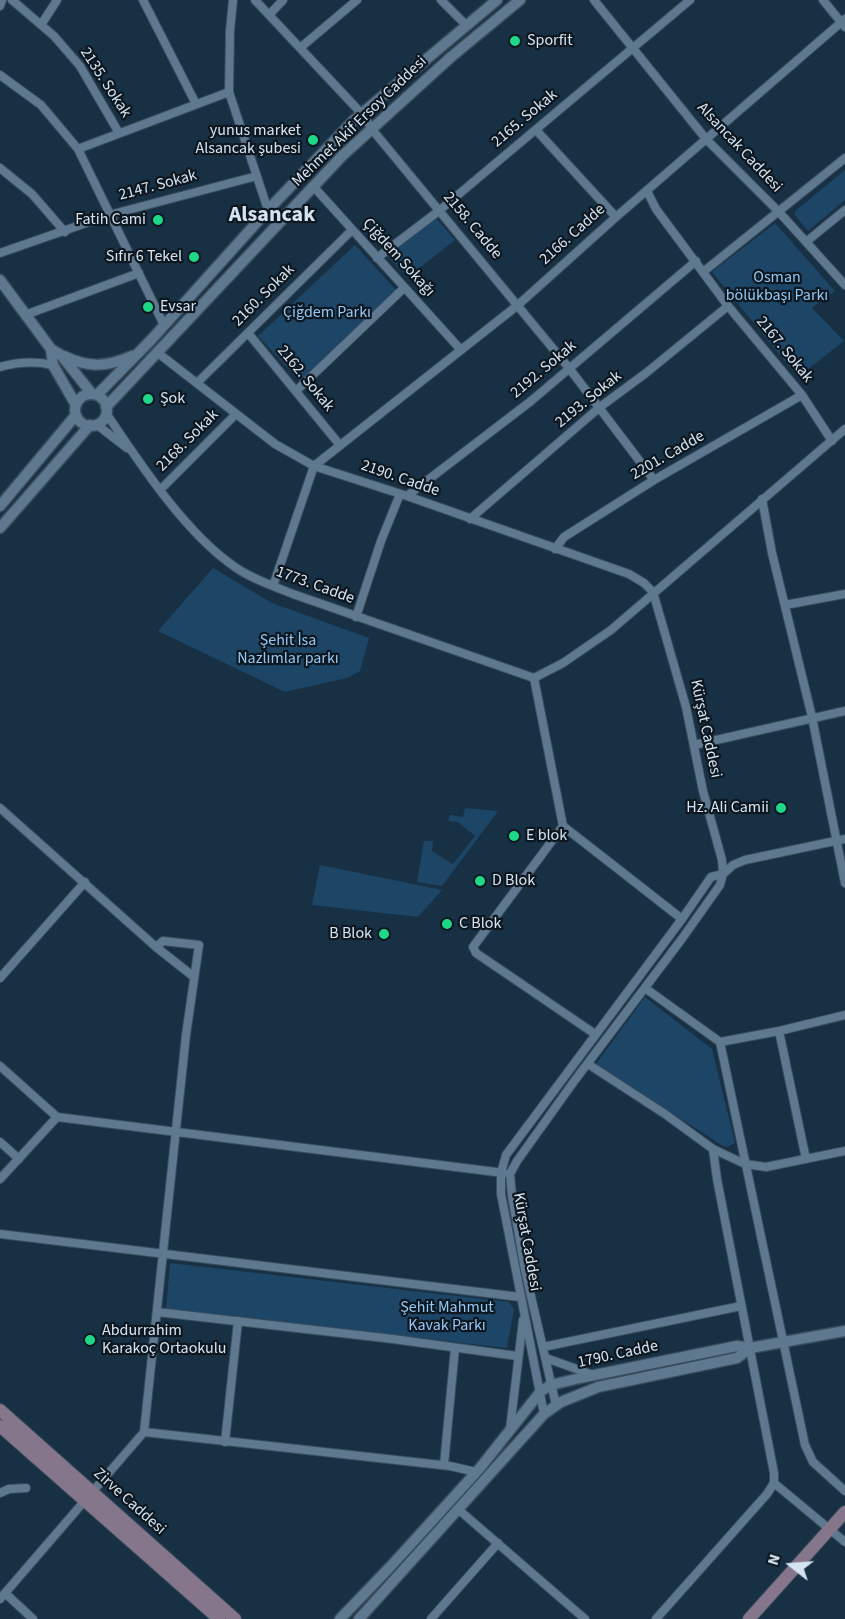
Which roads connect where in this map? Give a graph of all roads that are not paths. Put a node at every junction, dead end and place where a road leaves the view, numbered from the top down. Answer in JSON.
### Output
{"nodes":[{"id":1,"x":2,"y":0,"type":"edge"},
{"id":2,"x":12,"y":0,"type":"edge"},
{"id":3,"x":57,"y":0,"type":"edge"},
{"id":4,"x":143,"y":0,"type":"edge"},
{"id":5,"x":232,"y":0,"type":"edge"},
{"id":6,"x":255,"y":0,"type":"edge"},
{"id":7,"x":283,"y":0,"type":"edge"},
{"id":8,"x":357,"y":0,"type":"edge"},
{"id":9,"x":441,"y":0,"type":"edge"},
{"id":10,"x":497,"y":0,"type":"edge"},
{"id":11,"x":520,"y":0,"type":"edge"},
{"id":12,"x":594,"y":0,"type":"edge"},
{"id":13,"x":690,"y":0,"type":"edge"},
{"id":14,"x":823,"y":0,"type":"edge"},
{"id":15,"x":0,"y":6,"type":"edge"},
{"id":16,"x":269,"y":15,"type":"junction"},
{"id":17,"x":844,"y":23,"type":"edge"},
{"id":18,"x":41,"y":25,"type":"junction"},
{"id":19,"x":466,"y":25,"type":"junction"},
{"id":20,"x":300,"y":48,"type":"junction"},
{"id":21,"x":633,"y":48,"type":"junction"},
{"id":22,"x":0,"y":75,"type":"edge"},
{"id":23,"x":229,"y":92,"type":"junction"},
{"id":24,"x":196,"y":104,"type":"junction"},
{"id":25,"x":362,"y":114,"type":"junction"},
{"id":26,"x":370,"y":128,"type":"junction"},
{"id":27,"x":536,"y":130,"type":"junction"},
{"id":28,"x":119,"y":133,"type":"junction"},
{"id":29,"x":706,"y":139,"type":"junction"},
{"id":30,"x":78,"y":149,"type":"junction"},
{"id":31,"x":845,"y":158,"type":"edge"},
{"id":32,"x":0,"y":168,"type":"edge"},
{"id":33,"x":257,"y":176,"type":"junction"},
{"id":34,"x":313,"y":186,"type":"junction"},
{"id":35,"x":647,"y":191,"type":"junction"},
{"id":36,"x":268,"y":210,"type":"junction"},
{"id":37,"x":440,"y":210,"type":"junction"},
{"id":38,"x":845,"y":210,"type":"edge"},
{"id":39,"x":779,"y":212,"type":"junction"},
{"id":40,"x":109,"y":215,"type":"junction"},
{"id":41,"x":616,"y":217,"type":"junction"},
{"id":42,"x":352,"y":230,"type":"junction"},
{"id":43,"x":65,"y":232,"type":"junction"},
{"id":44,"x":806,"y":242,"type":"junction"},
{"id":45,"x":0,"y":254,"type":"edge"},
{"id":46,"x":377,"y":258,"type":"junction"},
{"id":47,"x":696,"y":261,"type":"junction"},
{"id":48,"x":704,"y":272,"type":"junction"},
{"id":49,"x":139,"y":273,"type":"junction"},
{"id":50,"x":0,"y":280,"type":"edge"},
{"id":51,"x":845,"y":285,"type":"edge"},
{"id":52,"x":404,"y":288,"type":"junction"},
{"id":53,"x":518,"y":305,"type":"junction"},
{"id":54,"x":728,"y":306,"type":"junction"},
{"id":55,"x":25,"y":315,"type":"junction"},
{"id":56,"x":164,"y":325,"type":"junction"},
{"id":57,"x":248,"y":333,"type":"junction"},
{"id":58,"x":51,"y":349,"type":"junction"},
{"id":59,"x":460,"y":350,"type":"junction"},
{"id":60,"x":158,"y":353,"type":"junction"},
{"id":61,"x":138,"y":354,"type":"junction"},
{"id":62,"x":61,"y":355,"type":"junction"},
{"id":63,"x":54,"y":365,"type":"junction"},
{"id":64,"x":0,"y":368,"type":"edge"},
{"id":65,"x":569,"y":368,"type":"junction"},
{"id":66,"x":197,"y":383,"type":"junction"},
{"id":67,"x":296,"y":391,"type":"junction"},
{"id":68,"x":95,"y":394,"type":"junction"},
{"id":69,"x":802,"y":395,"type":"junction"},
{"id":70,"x":600,"y":407,"type":"junction"},
{"id":71,"x":76,"y":410,"type":"junction"},
{"id":72,"x":106,"y":410,"type":"junction"},
{"id":73,"x":236,"y":414,"type":"junction"},
{"id":74,"x":93,"y":425,"type":"junction"},
{"id":75,"x":845,"y":429,"type":"edge"},
{"id":76,"x":832,"y":441,"type":"junction"},
{"id":77,"x":339,"y":444,"type":"junction"},
{"id":78,"x":132,"y":452,"type":"junction"},
{"id":79,"x":314,"y":466,"type":"junction"},
{"id":80,"x":654,"y":480,"type":"junction"},
{"id":81,"x":160,"y":490,"type":"junction"},
{"id":82,"x":404,"y":495,"type":"junction"},
{"id":83,"x":762,"y":499,"type":"junction"},
{"id":84,"x":0,"y":506,"type":"edge"},
{"id":85,"x":470,"y":519,"type":"junction"},
{"id":86,"x":0,"y":528,"type":"edge"},
{"id":87,"x":555,"y":549,"type":"junction"},
{"id":88,"x":273,"y":586,"type":"junction"},
{"id":89,"x":653,"y":592,"type":"junction"},
{"id":90,"x":845,"y":594,"type":"edge"},
{"id":91,"x":785,"y":605,"type":"junction"},
{"id":92,"x":356,"y":617,"type":"junction"},
{"id":93,"x":534,"y":678,"type":"junction"},
{"id":94,"x":845,"y":711,"type":"edge"},
{"id":95,"x":812,"y":717,"type":"junction"},
{"id":96,"x":693,"y":745,"type":"junction"},
{"id":97,"x":0,"y":808,"type":"edge"},
{"id":98,"x":562,"y":826,"type":"junction"},
{"id":99,"x":840,"y":839,"type":"edge"},
{"id":100,"x":723,"y":874,"type":"junction"},
{"id":101,"x":84,"y":882,"type":"junction"},
{"id":102,"x":845,"y":883,"type":"edge"},
{"id":103,"x":682,"y":919,"type":"junction"},
{"id":104,"x":156,"y":947,"type":"junction"},
{"id":105,"x":194,"y":977,"type":"junction"},
{"id":106,"x":0,"y":978,"type":"edge"},
{"id":107,"x":645,"y":988,"type":"junction"},
{"id":108,"x":845,"y":1015,"type":"edge"},
{"id":109,"x":779,"y":1031,"type":"junction"},
{"id":110,"x":595,"y":1034,"type":"junction"},
{"id":111,"x":720,"y":1042,"type":"junction"},
{"id":112,"x":588,"y":1064,"type":"junction"},
{"id":113,"x":0,"y":1065,"type":"edge"},
{"id":114,"x":57,"y":1118,"type":"junction"},
{"id":115,"x":176,"y":1134,"type":"junction"},
{"id":116,"x":0,"y":1142,"type":"edge"},
{"id":117,"x":713,"y":1149,"type":"junction"},
{"id":118,"x":845,"y":1150,"type":"edge"},
{"id":119,"x":19,"y":1159,"type":"junction"},
{"id":120,"x":806,"y":1159,"type":"junction"},
{"id":121,"x":745,"y":1164,"type":"junction"},
{"id":122,"x":506,"y":1174,"type":"junction"},
{"id":123,"x":0,"y":1179,"type":"edge"},
{"id":124,"x":0,"y":1234,"type":"edge"},
{"id":125,"x":162,"y":1254,"type":"junction"},
{"id":126,"x":520,"y":1297,"type":"junction"},
{"id":127,"x":741,"y":1306,"type":"junction"},
{"id":128,"x":157,"y":1312,"type":"junction"},
{"id":129,"x":524,"y":1313,"type":"junction"},
{"id":130,"x":238,"y":1321,"type":"junction"},
{"id":131,"x":845,"y":1331,"type":"edge"},
{"id":132,"x":784,"y":1342,"type":"junction"},
{"id":133,"x":543,"y":1347,"type":"junction"},
{"id":134,"x":455,"y":1348,"type":"junction"},
{"id":135,"x":750,"y":1348,"type":"junction"},
{"id":136,"x":517,"y":1356,"type":"junction"},
{"id":137,"x":546,"y":1358,"type":"junction"},
{"id":138,"x":594,"y":1375,"type":"junction"},
{"id":139,"x":546,"y":1388,"type":"junction"},
{"id":140,"x":556,"y":1405,"type":"junction"},
{"id":141,"x":0,"y":1410,"type":"edge"},
{"id":142,"x":544,"y":1414,"type":"junction"},
{"id":143,"x":0,"y":1425,"type":"edge"},
{"id":144,"x":510,"y":1429,"type":"junction"},
{"id":145,"x":144,"y":1432,"type":"junction"},
{"id":146,"x":225,"y":1442,"type":"junction"},
{"id":147,"x":444,"y":1465,"type":"junction"},
{"id":148,"x":476,"y":1472,"type":"junction"},
{"id":149,"x":774,"y":1483,"type":"junction"},
{"id":150,"x":26,"y":1488,"type":"dead end"},
{"id":151,"x":845,"y":1491,"type":"edge"},
{"id":152,"x":0,"y":1493,"type":"edge"},
{"id":153,"x":88,"y":1496,"type":"junction"},
{"id":154,"x":459,"y":1510,"type":"junction"},
{"id":155,"x":845,"y":1512,"type":"edge"},
{"id":156,"x":829,"y":1530,"type":"junction"},
{"id":157,"x":845,"y":1542,"type":"edge"},
{"id":158,"x":498,"y":1543,"type":"junction"},
{"id":159,"x":2,"y":1596,"type":"edge"},
{"id":160,"x":33,"y":1619,"type":"edge"},
{"id":161,"x":219,"y":1619,"type":"edge"},
{"id":162,"x":235,"y":1619,"type":"edge"},
{"id":163,"x":340,"y":1619,"type":"edge"},
{"id":164,"x":359,"y":1619,"type":"edge"},
{"id":165,"x":431,"y":1619,"type":"edge"},
{"id":166,"x":585,"y":1619,"type":"edge"},
{"id":167,"x":656,"y":1619,"type":"edge"},
{"id":168,"x":749,"y":1619,"type":"edge"}],
"edges":[{"from":1,"to":15,"type":"street"},
{"from":2,"to":18,"type":"street","name":"2135. Sokak"},
{"from":3,"to":18,"type":"street"},
{"from":4,"to":24,"type":"street"},
{"from":5,"to":23,"type":"street"},
{"from":6,"to":16,"type":"street","name":"2158. Cadde"},
{"from":7,"to":16,"type":"street"},
{"from":8,"to":20,"type":"street"},
{"from":9,"to":19,"type":"street"},
{"from":10,"to":19,"type":"street","name":"Mehmet Akif Ersoy Caddesi"},
{"from":11,"to":26,"type":"street","name":"Mehmet Akif Ersoy Caddesi"},
{"from":12,"to":21,"type":"street","name":"Alsancak Caddesi"},
{"from":13,"to":21,"type":"street","name":"2165. Sokak"},
{"from":14,"to":17,"type":"street"},
{"from":16,"to":20,"type":"street","name":"2158. Cadde"},
{"from":17,"to":29,"type":"street","name":"2166. Cadde"},
{"from":18,"to":28,"type":"street","name":"2135. Sokak"},
{"from":19,"to":25,"type":"street","name":"Mehmet Akif Ersoy Caddesi"},
{"from":20,"to":25,"type":"street","name":"2158. Cadde"},
{"from":21,"to":27,"type":"street","name":"2165. Sokak"},
{"from":21,"to":29,"type":"street","name":"Alsancak Caddesi"},
{"from":22,"to":30,"type":"street"},
{"from":23,"to":24,"type":"street"},
{"from":23,"to":33,"type":"street"},
{"from":24,"to":28,"type":"street"},
{"from":25,"to":26,"type":"street","name":"2158. Cadde"},
{"from":25,"to":36,"type":"street","name":"Mehmet Akif Ersoy Caddesi"},
{"from":26,"to":34,"type":"street","name":"Mehmet Akif Ersoy Caddesi"},
{"from":26,"to":37,"type":"street","name":"2158. Cadde"},
{"from":27,"to":37,"type":"street","name":"2165. Sokak"},
{"from":27,"to":41,"type":"street"},
{"from":28,"to":30,"type":"street"},
{"from":29,"to":35,"type":"street","name":"2166. Cadde"},
{"from":29,"to":39,"type":"street","name":"Alsancak Caddesi"},
{"from":30,"to":40,"type":"street"},
{"from":31,"to":39,"type":"street"},
{"from":32,"to":43,"type":"street"},
{"from":33,"to":36,"type":"street"},
{"from":33,"to":40,"type":"street","name":"2147. Sokak"},
{"from":34,"to":42,"type":"street","name":"Çiğdem Sokağı"},
{"from":34,"to":60,"type":"street","name":"Mehmet Akif Ersoy Caddesi"},
{"from":35,"to":41,"type":"street","name":"2166. Cadde"},
{"from":35,"to":47,"type":"street","name":"2167. Sokak"},
{"from":36,"to":56,"type":"street","name":"Mehmet Akif Ersoy Caddesi"},
{"from":37,"to":46,"type":"street","name":"2165. Sokak"},
{"from":37,"to":53,"type":"street","name":"2158. Cadde"},
{"from":38,"to":44,"type":"street"},
{"from":39,"to":44,"type":"street","name":"Alsancak Caddesi"},
{"from":39,"to":48,"type":"street"},
{"from":40,"to":43,"type":"street","name":"2147. Sokak"},
{"from":40,"to":49,"type":"street"},
{"from":41,"to":53,"type":"street","name":"2166. Cadde"},
{"from":42,"to":46,"type":"street","name":"Çiğdem Sokağı"},
{"from":42,"to":57,"type":"street","name":"2160. Sokak"},
{"from":43,"to":45,"type":"street","name":"2147. Sokak"},
{"from":44,"to":51,"type":"street","name":"Alsancak Caddesi"},
{"from":46,"to":52,"type":"street","name":"Çiğdem Sokağı"},
{"from":47,"to":48,"type":"street","name":"2167. Sokak"},
{"from":47,"to":65,"type":"street","name":"2192. Sokak"},
{"from":48,"to":54,"type":"street","name":"2167. Sokak"},
{"from":49,"to":55,"type":"street"},
{"from":49,"to":56,"type":"street"},
{"from":50,"to":55,"type":"street"},
{"from":52,"to":59,"type":"street","name":"Çiğdem Sokağı"},
{"from":52,"to":67,"type":"street"},
{"from":53,"to":59,"type":"street","name":"2166. Cadde"},
{"from":53,"to":65,"type":"street","name":"2158. Cadde"},
{"from":54,"to":69,"type":"street","name":"2167. Sokak"},
{"from":54,"to":70,"type":"street","name":"2193. Sokak"},
{"from":55,"to":58,"type":"street"},
{"from":56,"to":61,"type":"street","name":"Mehmet Akif Ersoy Caddesi"},
{"from":57,"to":66,"type":"street","name":"2160. Sokak"},
{"from":57,"to":67,"type":"street","name":"2162. Sokak"},
{"from":58,"to":62,"type":"street"},
{"from":58,"to":63,"type":"street"},
{"from":59,"to":77,"type":"street","name":"2166. Cadde"},
{"from":60,"to":66,"type":"street","name":"2190. Cadde"},
{"from":60,"to":72,"type":"street","name":"Mehmet Akif Ersoy Caddesi"},
{"from":61,"to":62,"type":"street"},
{"from":61,"to":68,"type":"street","name":"Mehmet Akif Ersoy Caddesi"},
{"from":62,"to":68,"type":"street"},
{"from":63,"to":64,"type":"street"},
{"from":63,"to":71,"type":"street"},
{"from":65,"to":70,"type":"street","name":"2158. Cadde"},
{"from":65,"to":82,"type":"street","name":"2192. Sokak"},
{"from":66,"to":73,"type":"street","name":"2190. Cadde"},
{"from":67,"to":77,"type":"street","name":"2162. Sokak"},
{"from":68,"to":71,"type":"street"},
{"from":68,"to":72,"type":"street"},
{"from":69,"to":76,"type":"street","name":"2167. Sokak"},
{"from":69,"to":80,"type":"street","name":"2201. Cadde"},
{"from":70,"to":80,"type":"street","name":"2158. Cadde"},
{"from":70,"to":85,"type":"street","name":"2193. Sokak"},
{"from":71,"to":74,"type":"street"},
{"from":71,"to":84,"type":"street"},
{"from":72,"to":74,"type":"street"},
{"from":72,"to":78,"type":"street"},
{"from":73,"to":79,"type":"street","name":"2190. Cadde"},
{"from":73,"to":81,"type":"street","name":"2168. Sokak"},
{"from":74,"to":78,"type":"street"},
{"from":74,"to":86,"type":"street"},
{"from":75,"to":76,"type":"street"},
{"from":76,"to":83,"type":"street"},
{"from":77,"to":79,"type":"street","name":"2166. Cadde"},
{"from":78,"to":81,"type":"street","name":"1773. Cadde"},
{"from":79,"to":82,"type":"street","name":"2190. Cadde"},
{"from":79,"to":88,"type":"street"},
{"from":80,"to":87,"type":"street","name":"2201. Cadde"},
{"from":81,"to":88,"type":"street","name":"1773. Cadde"},
{"from":82,"to":85,"type":"street","name":"2190. Cadde"},
{"from":82,"to":92,"type":"street"},
{"from":83,"to":89,"type":"street"},
{"from":83,"to":91,"type":"street"},
{"from":85,"to":87,"type":"street","name":"2190. Cadde"},
{"from":87,"to":89,"type":"street","name":"2190. Cadde"},
{"from":88,"to":92,"type":"street","name":"1773. Cadde"},
{"from":89,"to":93,"type":"street"},
{"from":89,"to":96,"type":"street","name":"Kürşat Caddesi"},
{"from":90,"to":91,"type":"street"},
{"from":91,"to":95,"type":"street"},
{"from":92,"to":93,"type":"street","name":"1773. Cadde"},
{"from":93,"to":98,"type":"street"},
{"from":94,"to":95,"type":"street"},
{"from":95,"to":96,"type":"street"},
{"from":95,"to":99,"type":"street"},
{"from":96,"to":100,"type":"street","name":"Kürşat Caddesi"},
{"from":97,"to":101,"type":"street"},
{"from":98,"to":103,"type":"street"},
{"from":98,"to":110,"type":"street"},
{"from":99,"to":100,"type":"street"},
{"from":99,"to":102,"type":"street"},
{"from":100,"to":103,"type":"street","name":"Kürşat Caddesi"},
{"from":100,"to":107,"type":"street","name":"Kürşat Caddesi"},
{"from":101,"to":104,"type":"street"},
{"from":101,"to":106,"type":"street"},
{"from":103,"to":110,"type":"street","name":"Kürşat Caddesi"},
{"from":104,"to":105,"type":"street"},
{"from":104,"to":105,"type":"street"},
{"from":105,"to":115,"type":"street"},
{"from":107,"to":111,"type":"street"},
{"from":107,"to":112,"type":"street","name":"Kürşat Caddesi"},
{"from":108,"to":109,"type":"street"},
{"from":109,"to":111,"type":"street"},
{"from":109,"to":120,"type":"street"},
{"from":110,"to":122,"type":"street","name":"Kürşat Caddesi"},
{"from":111,"to":121,"type":"street"},
{"from":112,"to":117,"type":"street"},
{"from":112,"to":122,"type":"street","name":"Kürşat Caddesi"},
{"from":113,"to":114,"type":"street"},
{"from":114,"to":115,"type":"street"},
{"from":114,"to":119,"type":"street"},
{"from":115,"to":122,"type":"street"},
{"from":115,"to":125,"type":"street"},
{"from":116,"to":119,"type":"street"},
{"from":117,"to":121,"type":"street"},
{"from":117,"to":127,"type":"street"},
{"from":118,"to":120,"type":"street"},
{"from":119,"to":123,"type":"street"},
{"from":120,"to":121,"type":"street"},
{"from":121,"to":132,"type":"street"},
{"from":122,"to":126,"type":"street","name":"Kürşat Caddesi"},
{"from":122,"to":133,"type":"street","name":"Kürşat Caddesi"},
{"from":124,"to":125,"type":"street"},
{"from":125,"to":126,"type":"street"},
{"from":125,"to":128,"type":"street"},
{"from":126,"to":129,"type":"street","name":"Kürşat Caddesi"},
{"from":127,"to":133,"type":"street"},
{"from":127,"to":135,"type":"street"},
{"from":128,"to":130,"type":"street"},
{"from":128,"to":145,"type":"street"},
{"from":129,"to":136,"type":"street"},
{"from":129,"to":139,"type":"street","name":"Kürşat Caddesi"},
{"from":130,"to":134,"type":"street"},
{"from":130,"to":146,"type":"street"},
{"from":131,"to":132,"type":"street","name":"1790. Cadde"},
{"from":132,"to":135,"type":"street","name":"1790. Cadde"},
{"from":132,"to":151,"type":"street"},
{"from":133,"to":137,"type":"street","name":"Kürşat Caddesi"},
{"from":134,"to":136,"type":"street"},
{"from":134,"to":147,"type":"street"},
{"from":135,"to":138,"type":"street","name":"1790. Cadde"},
{"from":135,"to":140,"type":"street","name":"1790. Cadde"},
{"from":135,"to":149,"type":"street"},
{"from":136,"to":144,"type":"street"},
{"from":137,"to":138,"type":"street"},
{"from":137,"to":139,"type":"street","name":"Kürşat Caddesi"},
{"from":138,"to":139,"type":"street","name":"1790. Cadde"},
{"from":139,"to":140,"type":"street","name":"Kürşat Caddesi"},
{"from":139,"to":142,"type":"street","name":"Kürşat Caddesi"},
{"from":139,"to":144,"type":"street"},
{"from":140,"to":142,"type":"street","name":"1790. Cadde"},
{"from":141,"to":153,"type":"main road","name":"Zirve Caddesi"},
{"from":142,"to":154,"type":"street"},
{"from":143,"to":153,"type":"main road","name":"Zirve Caddesi"},
{"from":144,"to":148,"type":"street"},
{"from":145,"to":146,"type":"street"},
{"from":145,"to":153,"type":"street"},
{"from":146,"to":147,"type":"street"},
{"from":147,"to":148,"type":"street"},
{"from":148,"to":163,"type":"street"},
{"from":149,"to":156,"type":"street"},
{"from":149,"to":167,"type":"street"},
{"from":150,"to":152,"type":"street"},
{"from":153,"to":159,"type":"street"},
{"from":153,"to":161,"type":"main road","name":"Zirve Caddesi"},
{"from":153,"to":162,"type":"main road","name":"Zirve Caddesi"},
{"from":154,"to":158,"type":"street"},
{"from":154,"to":164,"type":"street"},
{"from":155,"to":156,"type":"main road"},
{"from":156,"to":157,"type":"street"},
{"from":156,"to":168,"type":"main road"},
{"from":158,"to":165,"type":"street"},
{"from":158,"to":166,"type":"street"},
{"from":159,"to":160,"type":"street"}]}
